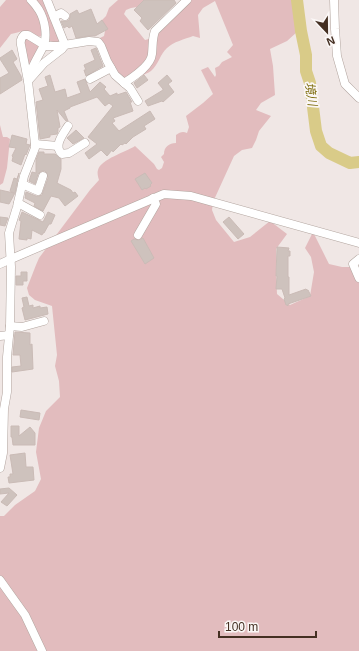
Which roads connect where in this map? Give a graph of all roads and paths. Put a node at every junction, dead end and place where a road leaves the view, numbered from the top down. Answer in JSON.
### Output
{"nodes":[{"id":1,"x":31,"y":0,"type":"edge"},
{"id":2,"x":47,"y":0,"type":"edge"},
{"id":3,"x":187,"y":0,"type":"edge"},
{"id":4,"x":334,"y":0,"type":"edge"},
{"id":5,"x":62,"y":13,"type":"dead end"},
{"id":6,"x":54,"y":17,"type":"junction"},
{"id":7,"x":44,"y":45,"type":"junction"},
{"id":8,"x":65,"y":45,"type":"junction"},
{"id":9,"x":111,"y":68,"type":"junction"},
{"id":10,"x":90,"y":79,"type":"dead end"},
{"id":11,"x":28,"y":81,"type":"junction"},
{"id":12,"x":124,"y":83,"type":"junction"},
{"id":13,"x":359,"y":98,"type":"edge"},
{"id":14,"x":138,"y":101,"type":"dead end"},
{"id":15,"x":68,"y":126,"type":"dead end"},
{"id":16,"x":85,"y":143,"type":"dead end"},
{"id":17,"x":35,"y":144,"type":"junction"},
{"id":18,"x":58,"y":146,"type":"junction"},
{"id":19,"x":43,"y":176,"type":"dead end"},
{"id":20,"x":22,"y":184,"type":"junction"},
{"id":21,"x":153,"y":198,"type":"junction"},
{"id":22,"x":18,"y":203,"type":"junction"},
{"id":23,"x":40,"y":215,"type":"dead end"},
{"id":24,"x":138,"y":235,"type":"dead end"},
{"id":25,"x":359,"y":242,"type":"edge"},
{"id":26,"x":11,"y":259,"type":"junction"},
{"id":27,"x":359,"y":260,"type":"edge"},
{"id":28,"x":0,"y":264,"type":"edge"},
{"id":29,"x":359,"y":278,"type":"edge"},
{"id":30,"x":44,"y":321,"type":"dead end"},
{"id":31,"x":10,"y":326,"type":"junction"},
{"id":32,"x":9,"y":335,"type":"junction"},
{"id":33,"x":0,"y":336,"type":"edge"},
{"id":34,"x":2,"y":405,"type":"edge"},
{"id":35,"x":0,"y":468,"type":"edge"},
{"id":36,"x":0,"y":580,"type":"edge"},
{"id":37,"x":42,"y":651,"type":"edge"}],
"edges":[{"from":1,"to":7,"type":"street"},
{"from":2,"to":6,"type":"street"},
{"from":3,"to":12,"type":"street"},
{"from":4,"to":13,"type":"street"},
{"from":5,"to":6,"type":"street"},
{"from":6,"to":8,"type":"street"},
{"from":7,"to":8,"type":"street"},
{"from":7,"to":11,"type":"street"},
{"from":7,"to":11,"type":"street"},
{"from":8,"to":9,"type":"street"},
{"from":8,"to":11,"type":"street"},
{"from":9,"to":10,"type":"street"},
{"from":9,"to":12,"type":"street"},
{"from":11,"to":17,"type":"street"},
{"from":12,"to":14,"type":"street"},
{"from":15,"to":18,"type":"street"},
{"from":16,"to":18,"type":"street"},
{"from":17,"to":18,"type":"street"},
{"from":17,"to":20,"type":"street"},
{"from":19,"to":20,"type":"street"},
{"from":20,"to":22,"type":"street"},
{"from":21,"to":24,"type":"street"},
{"from":21,"to":25,"type":"street"},
{"from":21,"to":26,"type":"street"},
{"from":22,"to":23,"type":"street"},
{"from":22,"to":26,"type":"street"},
{"from":26,"to":28,"type":"street"},
{"from":26,"to":31,"type":"street"},
{"from":27,"to":29,"type":"street"},
{"from":30,"to":31,"type":"street"},
{"from":31,"to":32,"type":"street"},
{"from":32,"to":33,"type":"street"},
{"from":32,"to":34,"type":"street"},
{"from":34,"to":35,"type":"street"},
{"from":36,"to":37,"type":"street"}]}
